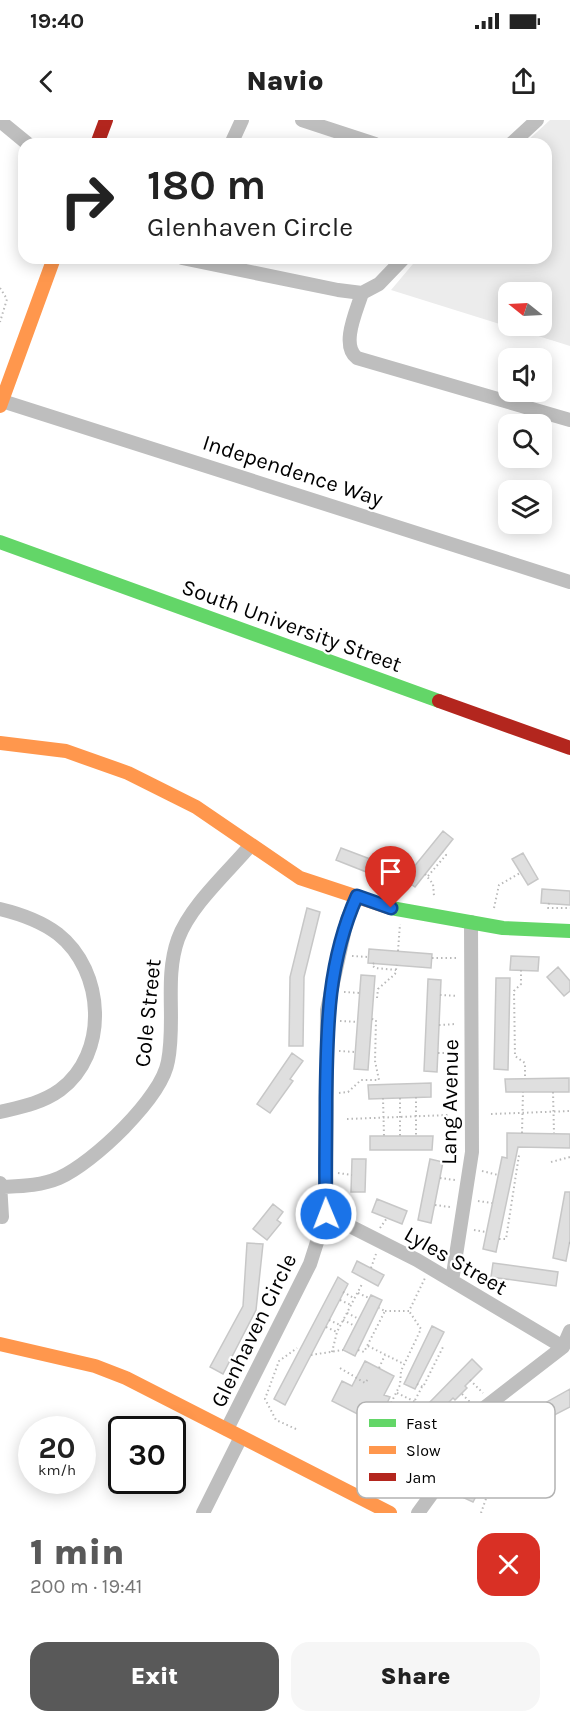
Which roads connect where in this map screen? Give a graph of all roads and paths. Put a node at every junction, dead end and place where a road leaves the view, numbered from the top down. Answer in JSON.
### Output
{"nodes":[{"id":1,"x":106,"y":120,"type":"edge"},
{"id":2,"x":242,"y":120,"type":"edge"},
{"id":3,"x":302,"y":120,"type":"edge"},
{"id":4,"x":537,"y":120,"type":"edge"},
{"id":5,"x":0,"y":121,"type":"edge"},
{"id":6,"x":21,"y":138,"type":"edge"},
{"id":7,"x":99,"y":138,"type":"edge"},
{"id":8,"x":234,"y":138,"type":"edge"},
{"id":9,"x":357,"y":138,"type":"edge"},
{"id":10,"x":518,"y":138,"type":"edge"},
{"id":11,"x":52,"y":264,"type":"edge"},
{"id":12,"x":211,"y":264,"type":"edge"},
{"id":13,"x":398,"y":264,"type":"edge"},
{"id":14,"x":0,"y":288,"type":"edge"},
{"id":15,"x":362,"y":293,"type":"junction"},
{"id":16,"x":0,"y":321,"type":"edge"},
{"id":17,"x":1,"y":403,"type":"edge"},
{"id":18,"x":570,"y":420,"type":"edge"},
{"id":19,"x":0,"y":543,"type":"edge"},
{"id":20,"x":570,"y":582,"type":"edge"},
{"id":21,"x":0,"y":743,"type":"edge"},
{"id":22,"x":570,"y":748,"type":"edge"},
{"id":23,"x":250,"y":846,"type":"junction"},
{"id":24,"x":443,"y":852,"type":"dead end"},
{"id":25,"x":520,"y":873,"type":"dead end"},
{"id":26,"x":357,"y":896,"type":"junction"},
{"id":27,"x":434,"y":896,"type":"dead end"},
{"id":28,"x":549,"y":903,"type":"dead end"},
{"id":29,"x":494,"y":908,"type":"dead end"},
{"id":30,"x":570,"y":908,"type":"edge"},
{"id":31,"x":0,"y":909,"type":"edge"},
{"id":32,"x":400,"y":922,"type":"dead end"},
{"id":33,"x":471,"y":922,"type":"junction"},
{"id":34,"x":570,"y":931,"type":"edge"},
{"id":35,"x":398,"y":951,"type":"dead end"},
{"id":36,"x":349,"y":956,"type":"dead end"},
{"id":37,"x":368,"y":957,"type":"dead end"},
{"id":38,"x":432,"y":958,"type":"dead end"},
{"id":39,"x":458,"y":958,"type":"dead end"},
{"id":40,"x":374,"y":963,"type":"dead end"},
{"id":41,"x":397,"y":965,"type":"dead end"},
{"id":42,"x":396,"y":970,"type":"junction"},
{"id":43,"x":522,"y":970,"type":"dead end"},
{"id":44,"x":341,"y":992,"type":"dead end"},
{"id":45,"x":360,"y":993,"type":"dead end"},
{"id":46,"x":440,"y":995,"type":"dead end"},
{"id":47,"x":458,"y":996,"type":"dead end"},
{"id":48,"x":377,"y":998,"type":"dead end"},
{"id":49,"x":372,"y":1019,"type":"dead end"},
{"id":50,"x":337,"y":1021,"type":"dead end"},
{"id":51,"x":358,"y":1022,"type":"dead end"},
{"id":52,"x":456,"y":1024,"type":"dead end"},
{"id":53,"x":439,"y":1025,"type":"dead end"},
{"id":54,"x":337,"y":1051,"type":"dead end"},
{"id":55,"x":355,"y":1052,"type":"dead end"},
{"id":56,"x":438,"y":1053,"type":"dead end"},
{"id":57,"x":457,"y":1053,"type":"dead end"},
{"id":58,"x":525,"y":1078,"type":"dead end"},
{"id":59,"x":523,"y":1092,"type":"dead end"},
{"id":60,"x":553,"y":1092,"type":"dead end"},
{"id":61,"x":336,"y":1093,"type":"dead end"},
{"id":62,"x":416,"y":1097,"type":"dead end"},
{"id":63,"x":383,"y":1098,"type":"dead end"},
{"id":64,"x":400,"y":1098,"type":"dead end"},
{"id":65,"x":570,"y":1111,"type":"edge"},
{"id":66,"x":0,"y":1112,"type":"edge"},
{"id":67,"x":523,"y":1113,"type":"junction"},
{"id":68,"x":491,"y":1114,"type":"dead end"},
{"id":69,"x":449,"y":1115,"type":"dead end"},
{"id":70,"x":400,"y":1117,"type":"junction"},
{"id":71,"x":416,"y":1117,"type":"junction"},
{"id":72,"x":383,"y":1118,"type":"junction"},
{"id":73,"x":347,"y":1119,"type":"dead end"},
{"id":74,"x":522,"y":1133,"type":"dead end"},
{"id":75,"x":554,"y":1133,"type":"dead end"},
{"id":76,"x":384,"y":1136,"type":"dead end"},
{"id":77,"x":400,"y":1136,"type":"dead end"},
{"id":78,"x":416,"y":1136,"type":"dead end"},
{"id":79,"x":519,"y":1155,"type":"dead end"},
{"id":80,"x":570,"y":1157,"type":"edge"},
{"id":81,"x":551,"y":1162,"type":"dead end"},
{"id":82,"x":479,"y":1170,"type":"dead end"},
{"id":83,"x":498,"y":1174,"type":"dead end"},
{"id":84,"x":440,"y":1178,"type":"dead end"},
{"id":85,"x":458,"y":1180,"type":"dead end"},
{"id":86,"x":0,"y":1185,"type":"edge"},
{"id":87,"x":475,"y":1201,"type":"dead end"},
{"id":88,"x":506,"y":1202,"type":"dead end"},
{"id":89,"x":492,"y":1203,"type":"dead end"},
{"id":90,"x":512,"y":1203,"type":"junction"},
{"id":91,"x":435,"y":1205,"type":"dead end"},
{"id":92,"x":454,"y":1208,"type":"dead end"},
{"id":93,"x":326,"y":1214,"type":"junction"},
{"id":94,"x":2,"y":1217,"type":"dead end"},
{"id":95,"x":471,"y":1229,"type":"dead end"},
{"id":96,"x":486,"y":1232,"type":"dead end"},
{"id":97,"x":499,"y":1239,"type":"dead end"},
{"id":98,"x":377,"y":1252,"type":"dead end"},
{"id":99,"x":370,"y":1268,"type":"dead end"},
{"id":100,"x":425,"y":1278,"type":"dead end"},
{"id":101,"x":452,"y":1281,"type":"junction"},
{"id":102,"x":362,"y":1284,"type":"dead end"},
{"id":103,"x":343,"y":1292,"type":"dead end"},
{"id":104,"x":358,"y":1293,"type":"junction"},
{"id":105,"x":369,"y":1298,"type":"dead end"},
{"id":106,"x":354,"y":1299,"type":"junction"},
{"id":107,"x":340,"y":1300,"type":"dead end"},
{"id":108,"x":351,"y":1305,"type":"junction"},
{"id":109,"x":379,"y":1308,"type":"dead end"},
{"id":110,"x":385,"y":1311,"type":"junction"},
{"id":111,"x":409,"y":1311,"type":"junction"},
{"id":112,"x":347,"y":1313,"type":"junction"},
{"id":113,"x":358,"y":1319,"type":"dead end"},
{"id":114,"x":329,"y":1320,"type":"dead end"},
{"id":115,"x":343,"y":1320,"type":"junction"},
{"id":116,"x":341,"y":1325,"type":"junction"},
{"id":117,"x":355,"y":1326,"type":"dead end"},
{"id":118,"x":326,"y":1327,"type":"dead end"},
{"id":119,"x":570,"y":1331,"type":"edge"},
{"id":120,"x":337,"y":1332,"type":"junction"},
{"id":121,"x":0,"y":1344,"type":"edge"},
{"id":122,"x":444,"y":1345,"type":"dead end"},
{"id":123,"x":368,"y":1346,"type":"junction"},
{"id":124,"x":563,"y":1347,"type":"junction"},
{"id":125,"x":297,"y":1348,"type":"dead end"},
{"id":126,"x":343,"y":1350,"type":"dead end"},
{"id":127,"x":358,"y":1350,"type":"dead end"},
{"id":128,"x":332,"y":1352,"type":"junction"},
{"id":129,"x":311,"y":1355,"type":"dead end"},
{"id":130,"x":385,"y":1355,"type":"junction"},
{"id":131,"x":431,"y":1357,"type":"dead end"},
{"id":132,"x":436,"y":1359,"type":"junction"},
{"id":133,"x":428,"y":1363,"type":"dead end"},
{"id":134,"x":404,"y":1364,"type":"junction"},
{"id":135,"x":433,"y":1366,"type":"junction"},
{"id":136,"x":340,"y":1368,"type":"dead end"},
{"id":137,"x":379,"y":1368,"type":"dead end"},
{"id":138,"x":369,"y":1378,"type":"dead end"},
{"id":139,"x":471,"y":1380,"type":"dead end"},
{"id":140,"x":417,"y":1384,"type":"dead end"},
{"id":141,"x":422,"y":1387,"type":"junction"},
{"id":142,"x":397,"y":1393,"type":"junction"},
{"id":143,"x":484,"y":1393,"type":"dead end"},
{"id":144,"x":462,"y":1394,"type":"dead end"},
{"id":145,"x":415,"y":1401,"type":"joint"},
{"id":146,"x":392,"y":1402,"type":"edge"},
{"id":147,"x":470,"y":1402,"type":"edge"},
{"id":148,"x":492,"y":1402,"type":"edge"},
{"id":149,"x":227,"y":1429,"type":"junction"},
{"id":150,"x":296,"y":1429,"type":"dead end"},
{"id":151,"x":241,"y":1437,"type":"junction"},
{"id":152,"x":357,"y":1496,"type":"edge"},
{"id":153,"x":361,"y":1498,"type":"edge"},
{"id":154,"x":429,"y":1498,"type":"edge"},
{"id":155,"x":486,"y":1498,"type":"edge"},
{"id":156,"x":203,"y":1513,"type":"edge"},
{"id":157,"x":390,"y":1513,"type":"edge"},
{"id":158,"x":418,"y":1513,"type":"edge"},
{"id":159,"x":481,"y":1513,"type":"edge"}],
"edges":[{"from":1,"to":7,"type":"street"},
{"from":2,"to":8,"type":"street"},
{"from":3,"to":9,"type":"street"},
{"from":4,"to":10,"type":"street"},
{"from":5,"to":6,"type":"street"},
{"from":11,"to":17,"type":"street"},
{"from":12,"to":15,"type":"street"},
{"from":13,"to":15,"type":"street"},
{"from":14,"to":16,"type":"path"},
{"from":15,"to":18,"type":"street"},
{"from":17,"to":20,"type":"street","name":"Independence Way"},
{"from":19,"to":22,"type":"street","name":"South University Street"},
{"from":21,"to":23,"type":"street"},
{"from":23,"to":26,"type":"street"},
{"from":23,"to":86,"type":"street","name":"Cole Street"},
{"from":24,"to":27,"type":"path"},
{"from":25,"to":29,"type":"path"},
{"from":26,"to":33,"type":"street"},
{"from":26,"to":93,"type":"street","name":"Glenhaven Circle"},
{"from":28,"to":30,"type":"path"},
{"from":31,"to":66,"type":"street"},
{"from":32,"to":35,"type":"path"},
{"from":33,"to":34,"type":"street"},
{"from":33,"to":101,"type":"street","name":"Lang Avenue"},
{"from":36,"to":37,"type":"path"},
{"from":38,"to":39,"type":"path"},
{"from":40,"to":42,"type":"path"},
{"from":41,"to":42,"type":"path"},
{"from":42,"to":48,"type":"path"},
{"from":43,"to":58,"type":"path"},
{"from":44,"to":45,"type":"path"},
{"from":46,"to":47,"type":"path"},
{"from":49,"to":61,"type":"path"},
{"from":50,"to":51,"type":"path"},
{"from":52,"to":53,"type":"path"},
{"from":54,"to":55,"type":"path"},
{"from":56,"to":57,"type":"path"},
{"from":59,"to":67,"type":"path"},
{"from":60,"to":75,"type":"path"},
{"from":62,"to":71,"type":"path"},
{"from":63,"to":72,"type":"path"},
{"from":64,"to":70,"type":"path"},
{"from":65,"to":67,"type":"path"},
{"from":67,"to":68,"type":"path"},
{"from":67,"to":74,"type":"path"},
{"from":69,"to":71,"type":"path"},
{"from":70,"to":71,"type":"path"},
{"from":70,"to":72,"type":"path"},
{"from":70,"to":77,"type":"path"},
{"from":71,"to":78,"type":"path"},
{"from":72,"to":73,"type":"path"},
{"from":72,"to":76,"type":"path"},
{"from":79,"to":90,"type":"path"},
{"from":80,"to":81,"type":"path"},
{"from":82,"to":83,"type":"path"},
{"from":84,"to":85,"type":"path"},
{"from":86,"to":94,"type":"street"},
{"from":87,"to":89,"type":"path"},
{"from":88,"to":90,"type":"path"},
{"from":90,"to":97,"type":"path"},
{"from":91,"to":92,"type":"path"},
{"from":93,"to":101,"type":"street","name":"Lyles Street"},
{"from":93,"to":149,"type":"street","name":"Glenhaven Circle"},
{"from":95,"to":96,"type":"path"},
{"from":98,"to":99,"type":"path"},
{"from":100,"to":111,"type":"path"},
{"from":101,"to":124,"type":"street","name":"Lyles Street"},
{"from":102,"to":104,"type":"path"},
{"from":103,"to":106,"type":"path"},
{"from":104,"to":105,"type":"path"},
{"from":104,"to":106,"type":"path"},
{"from":106,"to":108,"type":"path"},
{"from":107,"to":108,"type":"path"},
{"from":108,"to":112,"type":"path"},
{"from":109,"to":110,"type":"path"},
{"from":110,"to":111,"type":"path"},
{"from":110,"to":123,"type":"path"},
{"from":111,"to":134,"type":"path"},
{"from":112,"to":113,"type":"path"},
{"from":112,"to":115,"type":"path"},
{"from":114,"to":116,"type":"path"},
{"from":115,"to":116,"type":"path"},
{"from":115,"to":117,"type":"path"},
{"from":116,"to":120,"type":"path"},
{"from":118,"to":120,"type":"path"},
{"from":119,"to":124,"type":"street"},
{"from":120,"to":128,"type":"path"},
{"from":121,"to":149,"type":"street"},
{"from":122,"to":132,"type":"path"},
{"from":123,"to":127,"type":"path"},
{"from":123,"to":130,"type":"path"},
{"from":124,"to":148,"type":"street"},
{"from":125,"to":150,"type":"path"},
{"from":126,"to":128,"type":"path"},
{"from":128,"to":129,"type":"path"},
{"from":130,"to":134,"type":"path"},
{"from":130,"to":137,"type":"path"},
{"from":131,"to":132,"type":"path"},
{"from":132,"to":135,"type":"path"},
{"from":133,"to":135,"type":"path"},
{"from":134,"to":142,"type":"path"},
{"from":135,"to":141,"type":"path"},
{"from":136,"to":138,"type":"path"},
{"from":139,"to":143,"type":"path"},
{"from":140,"to":141,"type":"path"},
{"from":141,"to":145,"type":"path"},
{"from":142,"to":145,"type":"path"},
{"from":142,"to":146,"type":"path"},
{"from":144,"to":147,"type":"path"},
{"from":149,"to":151,"type":"street"},
{"from":151,"to":152,"type":"street"},
{"from":151,"to":156,"type":"street"},
{"from":153,"to":157,"type":"street"},
{"from":154,"to":158,"type":"street"},
{"from":155,"to":159,"type":"path"}]}
